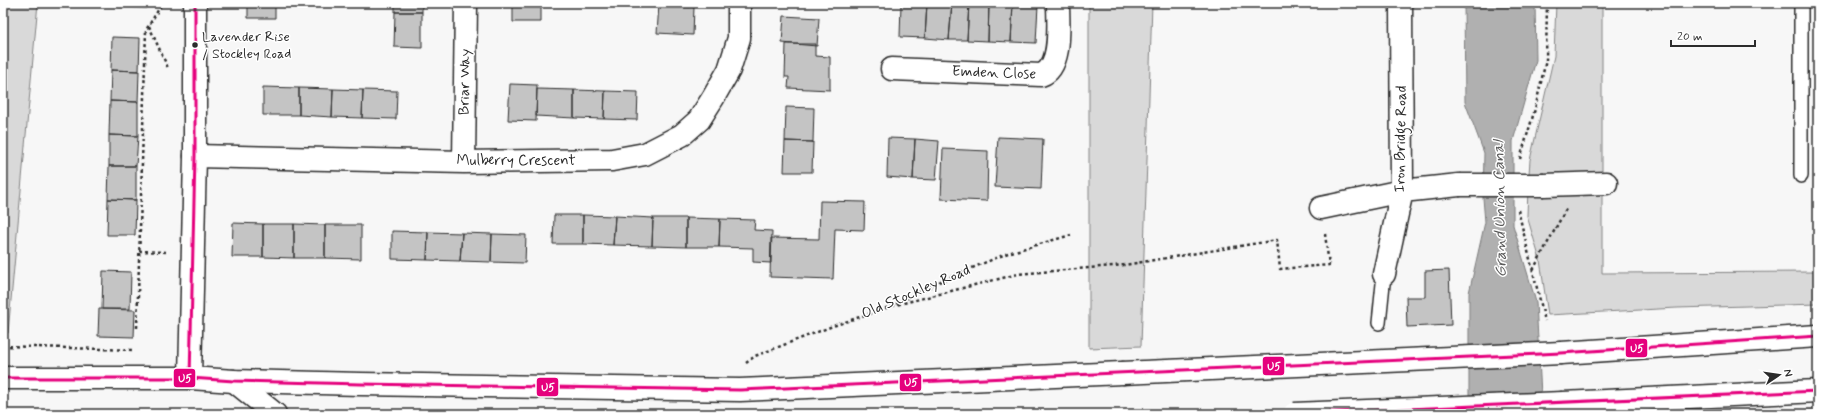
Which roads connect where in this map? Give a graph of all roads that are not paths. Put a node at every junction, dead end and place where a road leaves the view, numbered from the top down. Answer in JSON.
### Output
{"nodes":[{"id":1,"x":195,"y":3,"type":"edge"},
{"id":2,"x":466,"y":3,"type":"edge"},
{"id":3,"x":740,"y":3,"type":"edge"},
{"id":4,"x":1058,"y":3,"type":"edge"},
{"id":5,"x":1401,"y":3,"type":"edge"},
{"id":6,"x":1801,"y":3,"type":"edge"},
{"id":7,"x":892,"y":69,"type":"dead end"},
{"id":8,"x":195,"y":156,"type":"junction"},
{"id":9,"x":464,"y":162,"type":"junction"},
{"id":10,"x":1802,"y":176,"type":"dead end"},
{"id":11,"x":1606,"y":184,"type":"dead end"},
{"id":12,"x":1402,"y":191,"type":"junction"},
{"id":13,"x":1321,"y":208,"type":"road end"},
{"id":14,"x":1384,"y":274,"type":"joint"},
{"id":15,"x":1379,"y":323,"type":"dead end"},
{"id":16,"x":1818,"y":336,"type":"edge"},
{"id":17,"x":3,"y":378,"type":"edge"},
{"id":18,"x":190,"y":378,"type":"junction"},
{"id":19,"x":234,"y":380,"type":"junction"},
{"id":20,"x":1818,"y":391,"type":"edge"},
{"id":21,"x":275,"y":414,"type":"edge"},
{"id":22,"x":1294,"y":414,"type":"edge"}],
"edges":[{"from":1,"to":8,"type":"main road"},
{"from":2,"to":9,"type":"main road","name":"Briar Way"},
{"from":3,"to":9,"type":"main road","name":"Mulberry Crescent"},
{"from":4,"to":7,"type":"main road","name":"Emden Close"},
{"from":5,"to":12,"type":"main road","name":"Iron Bridge Road"},
{"from":6,"to":10,"type":"lane"},
{"from":8,"to":9,"type":"main road","name":"Mulberry Crescent"},
{"from":8,"to":18,"type":"main road"},
{"from":11,"to":12,"type":"main road","bridge":true},
{"from":12,"to":13,"type":"main road"},
{"from":12,"to":14,"type":"main road","name":"Iron Bridge Road"},
{"from":14,"to":15,"type":"lane"},
{"from":16,"to":19,"type":"main road","bridge":true},
{"from":17,"to":18,"type":"main road"},
{"from":18,"to":19,"type":"main road"},
{"from":19,"to":21,"type":"main road"},
{"from":20,"to":22,"type":"main road","bridge":true}]}
